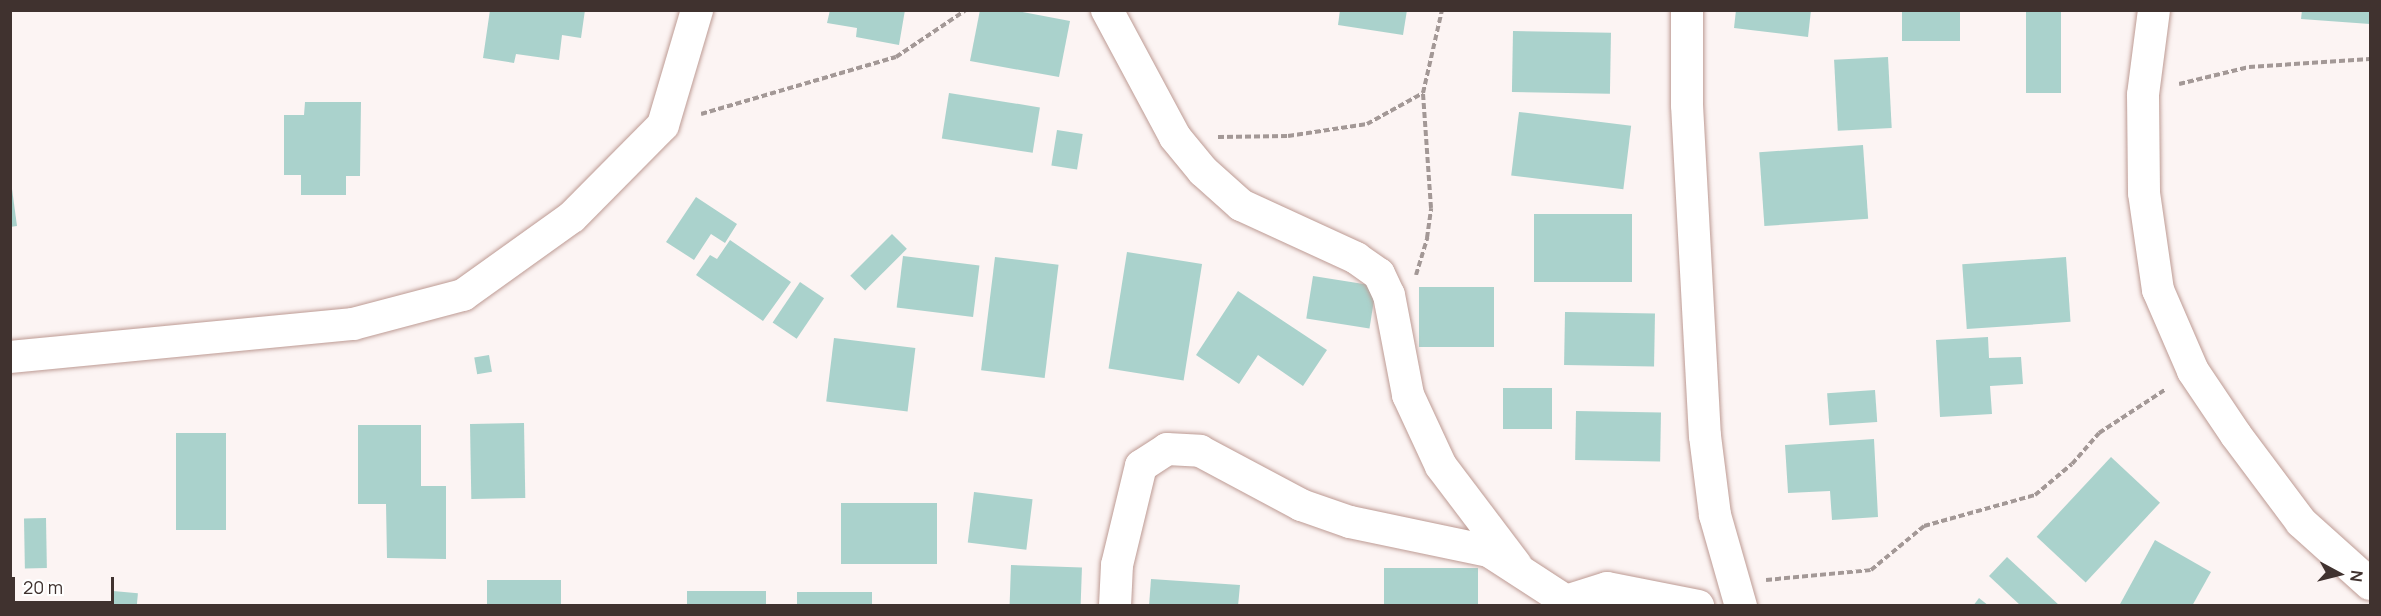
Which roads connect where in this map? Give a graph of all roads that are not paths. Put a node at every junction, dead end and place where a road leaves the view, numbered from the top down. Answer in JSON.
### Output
{"nodes":[{"id":1,"x":698,"y":10,"type":"edge"},
{"id":2,"x":1107,"y":10,"type":"edge"},
{"id":3,"x":1687,"y":10,"type":"edge"},
{"id":4,"x":2154,"y":10,"type":"edge"},
{"id":5,"x":10,"y":357,"type":"edge"},
{"id":6,"x":1516,"y":565,"type":"junction"},
{"id":7,"x":2370,"y":584,"type":"edge"},
{"id":8,"x":1738,"y":597,"type":"edge"},
{"id":9,"x":1565,"y":603,"type":"edge"},
{"id":10,"x":1115,"y":606,"type":"edge"},
{"id":11,"x":1698,"y":606,"type":"edge"}],
"edges":[{"from":1,"to":5,"type":"street"},
{"from":2,"to":6,"type":"street"},
{"from":3,"to":8,"type":"street"},
{"from":4,"to":7,"type":"street"},
{"from":6,"to":9,"type":"street"},
{"from":6,"to":10,"type":"street"},
{"from":9,"to":11,"type":"street"}]}
